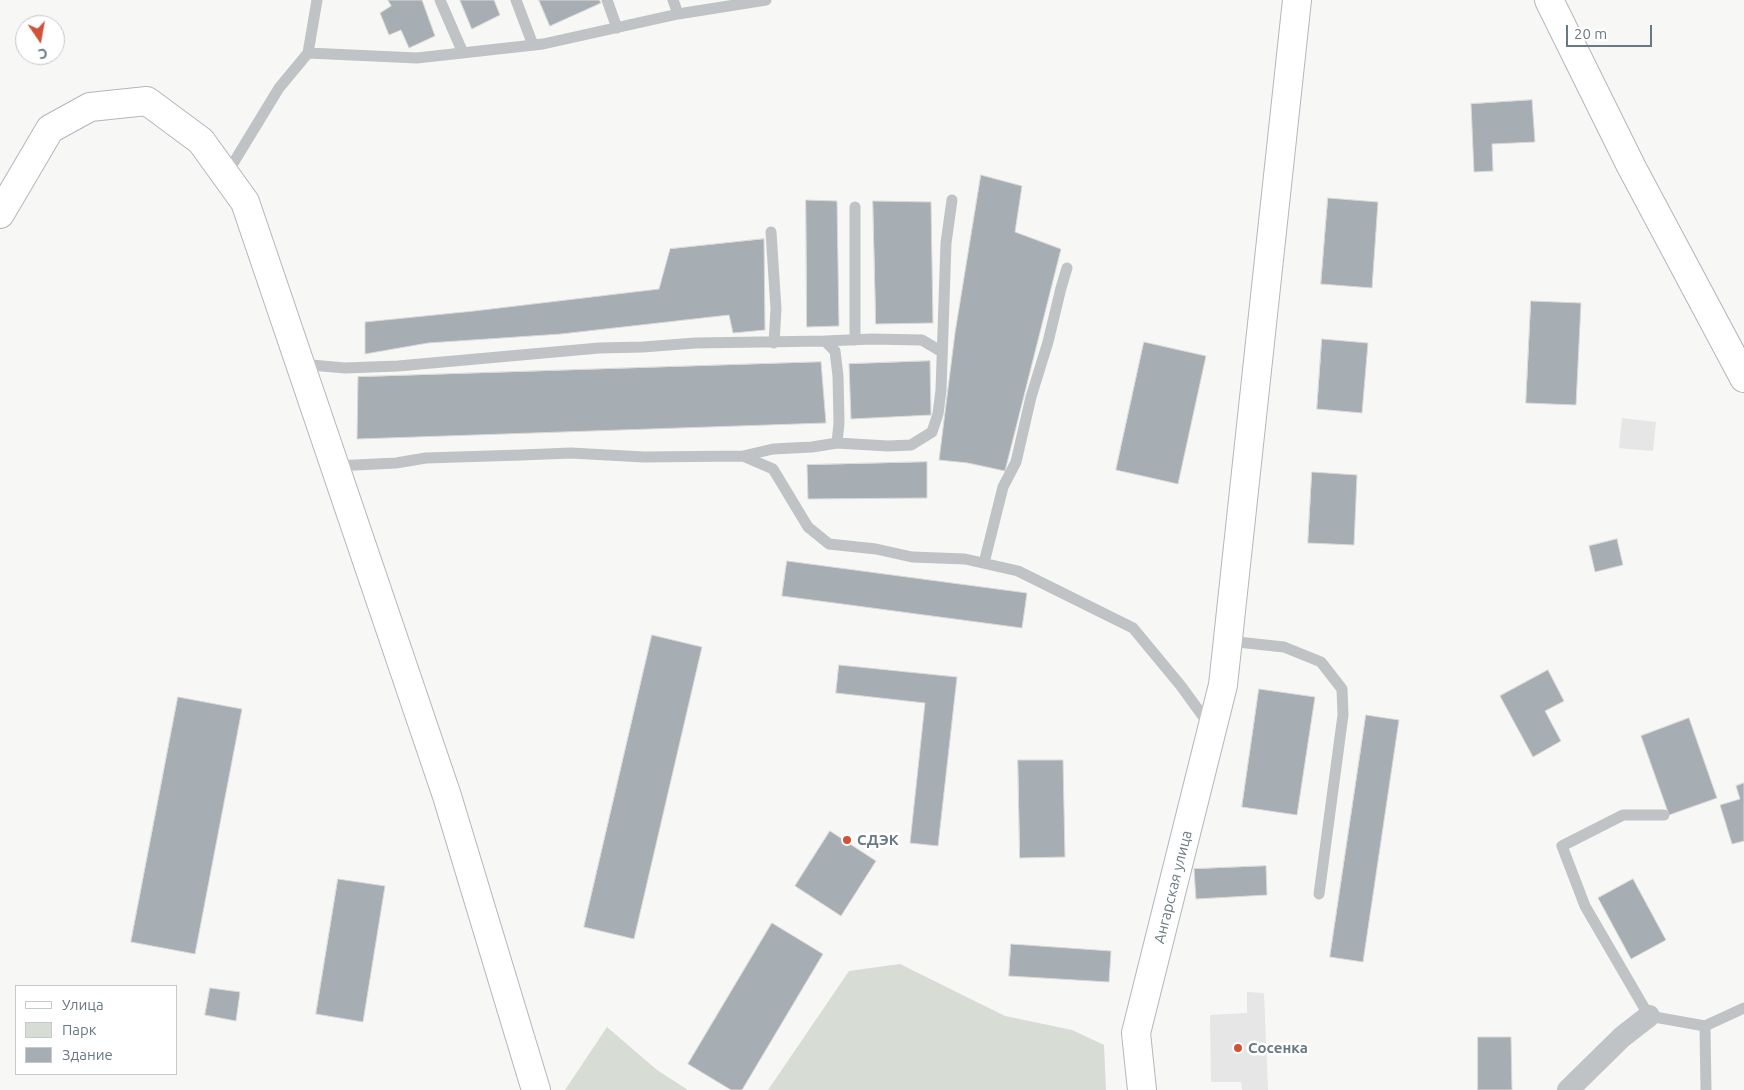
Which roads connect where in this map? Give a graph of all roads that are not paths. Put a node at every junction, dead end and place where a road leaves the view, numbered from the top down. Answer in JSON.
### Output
{"nodes":[{"id":1,"x":317,"y":0,"type":"edge"},
{"id":2,"x":440,"y":0,"type":"edge"},
{"id":3,"x":516,"y":0,"type":"edge"},
{"id":4,"x":607,"y":0,"type":"edge"},
{"id":5,"x":673,"y":0,"type":"edge"},
{"id":6,"x":761,"y":0,"type":"edge"},
{"id":7,"x":1297,"y":0,"type":"edge"},
{"id":8,"x":1549,"y":0,"type":"edge"},
{"id":9,"x":678,"y":14,"type":"junction"},
{"id":10,"x":617,"y":28,"type":"junction"},
{"id":11,"x":533,"y":45,"type":"junction"},
{"id":12,"x":308,"y":53,"type":"junction"},
{"id":13,"x":463,"y":53,"type":"junction"},
{"id":14,"x":226,"y":175,"type":"junction"},
{"id":15,"x":952,"y":200,"type":"dead end"},
{"id":16,"x":855,"y":207,"type":"dead end"},
{"id":17,"x":0,"y":214,"type":"edge"},
{"id":18,"x":771,"y":232,"type":"dead end"},
{"id":19,"x":1068,"y":268,"type":"dead end"},
{"id":20,"x":855,"y":340,"type":"junction"},
{"id":21,"x":825,"y":341,"type":"junction"},
{"id":22,"x":774,"y":343,"type":"junction"},
{"id":23,"x":942,"y":352,"type":"junction"},
{"id":24,"x":300,"y":364,"type":"junction"},
{"id":25,"x":1744,"y":378,"type":"edge"},
{"id":26,"x":837,"y":443,"type":"junction"},
{"id":27,"x":743,"y":456,"type":"junction"},
{"id":28,"x":335,"y":466,"type":"junction"},
{"id":29,"x":984,"y":563,"type":"junction"},
{"id":30,"x":1228,"y":641,"type":"junction"},
{"id":31,"x":1212,"y":729,"type":"junction"},
{"id":32,"x":1664,"y":815,"type":"dead end"},
{"id":33,"x":1319,"y":894,"type":"dead end"},
{"id":34,"x":1744,"y":1008,"type":"edge"},
{"id":35,"x":1649,"y":1016,"type":"junction"},
{"id":36,"x":1705,"y":1026,"type":"junction"},
{"id":37,"x":536,"y":1090,"type":"edge"},
{"id":38,"x":1142,"y":1090,"type":"edge"},
{"id":39,"x":1568,"y":1090,"type":"edge"},
{"id":40,"x":1706,"y":1090,"type":"edge"}],
"edges":[{"from":1,"to":12,"type":"lane"},
{"from":2,"to":13,"type":"lane"},
{"from":3,"to":11,"type":"lane"},
{"from":4,"to":10,"type":"lane"},
{"from":5,"to":9,"type":"lane"},
{"from":6,"to":9,"type":"lane"},
{"from":7,"to":30,"type":"street","name":"Ангарская улица"},
{"from":8,"to":25,"type":"street"},
{"from":9,"to":10,"type":"lane"},
{"from":10,"to":11,"type":"lane"},
{"from":11,"to":13,"type":"lane"},
{"from":12,"to":13,"type":"lane"},
{"from":12,"to":14,"type":"lane"},
{"from":14,"to":17,"type":"street"},
{"from":14,"to":24,"type":"street"},
{"from":15,"to":23,"type":"lane"},
{"from":16,"to":20,"type":"lane"},
{"from":18,"to":22,"type":"lane"},
{"from":19,"to":29,"type":"lane"},
{"from":20,"to":21,"type":"lane"},
{"from":20,"to":23,"type":"lane"},
{"from":21,"to":22,"type":"lane"},
{"from":21,"to":26,"type":"lane"},
{"from":22,"to":24,"type":"lane"},
{"from":23,"to":26,"type":"lane"},
{"from":24,"to":28,"type":"street"},
{"from":26,"to":27,"type":"lane"},
{"from":27,"to":28,"type":"lane"},
{"from":27,"to":29,"type":"lane"},
{"from":28,"to":37,"type":"street"},
{"from":29,"to":31,"type":"lane"},
{"from":30,"to":31,"type":"street","name":"Ангарская улица"},
{"from":30,"to":33,"type":"lane"},
{"from":31,"to":38,"type":"street","name":"Ангарская улица"},
{"from":32,"to":35,"type":"lane"},
{"from":34,"to":36,"type":"lane"},
{"from":35,"to":36,"type":"lane"},
{"from":35,"to":39,"type":"street"},
{"from":36,"to":40,"type":"lane"}]}
